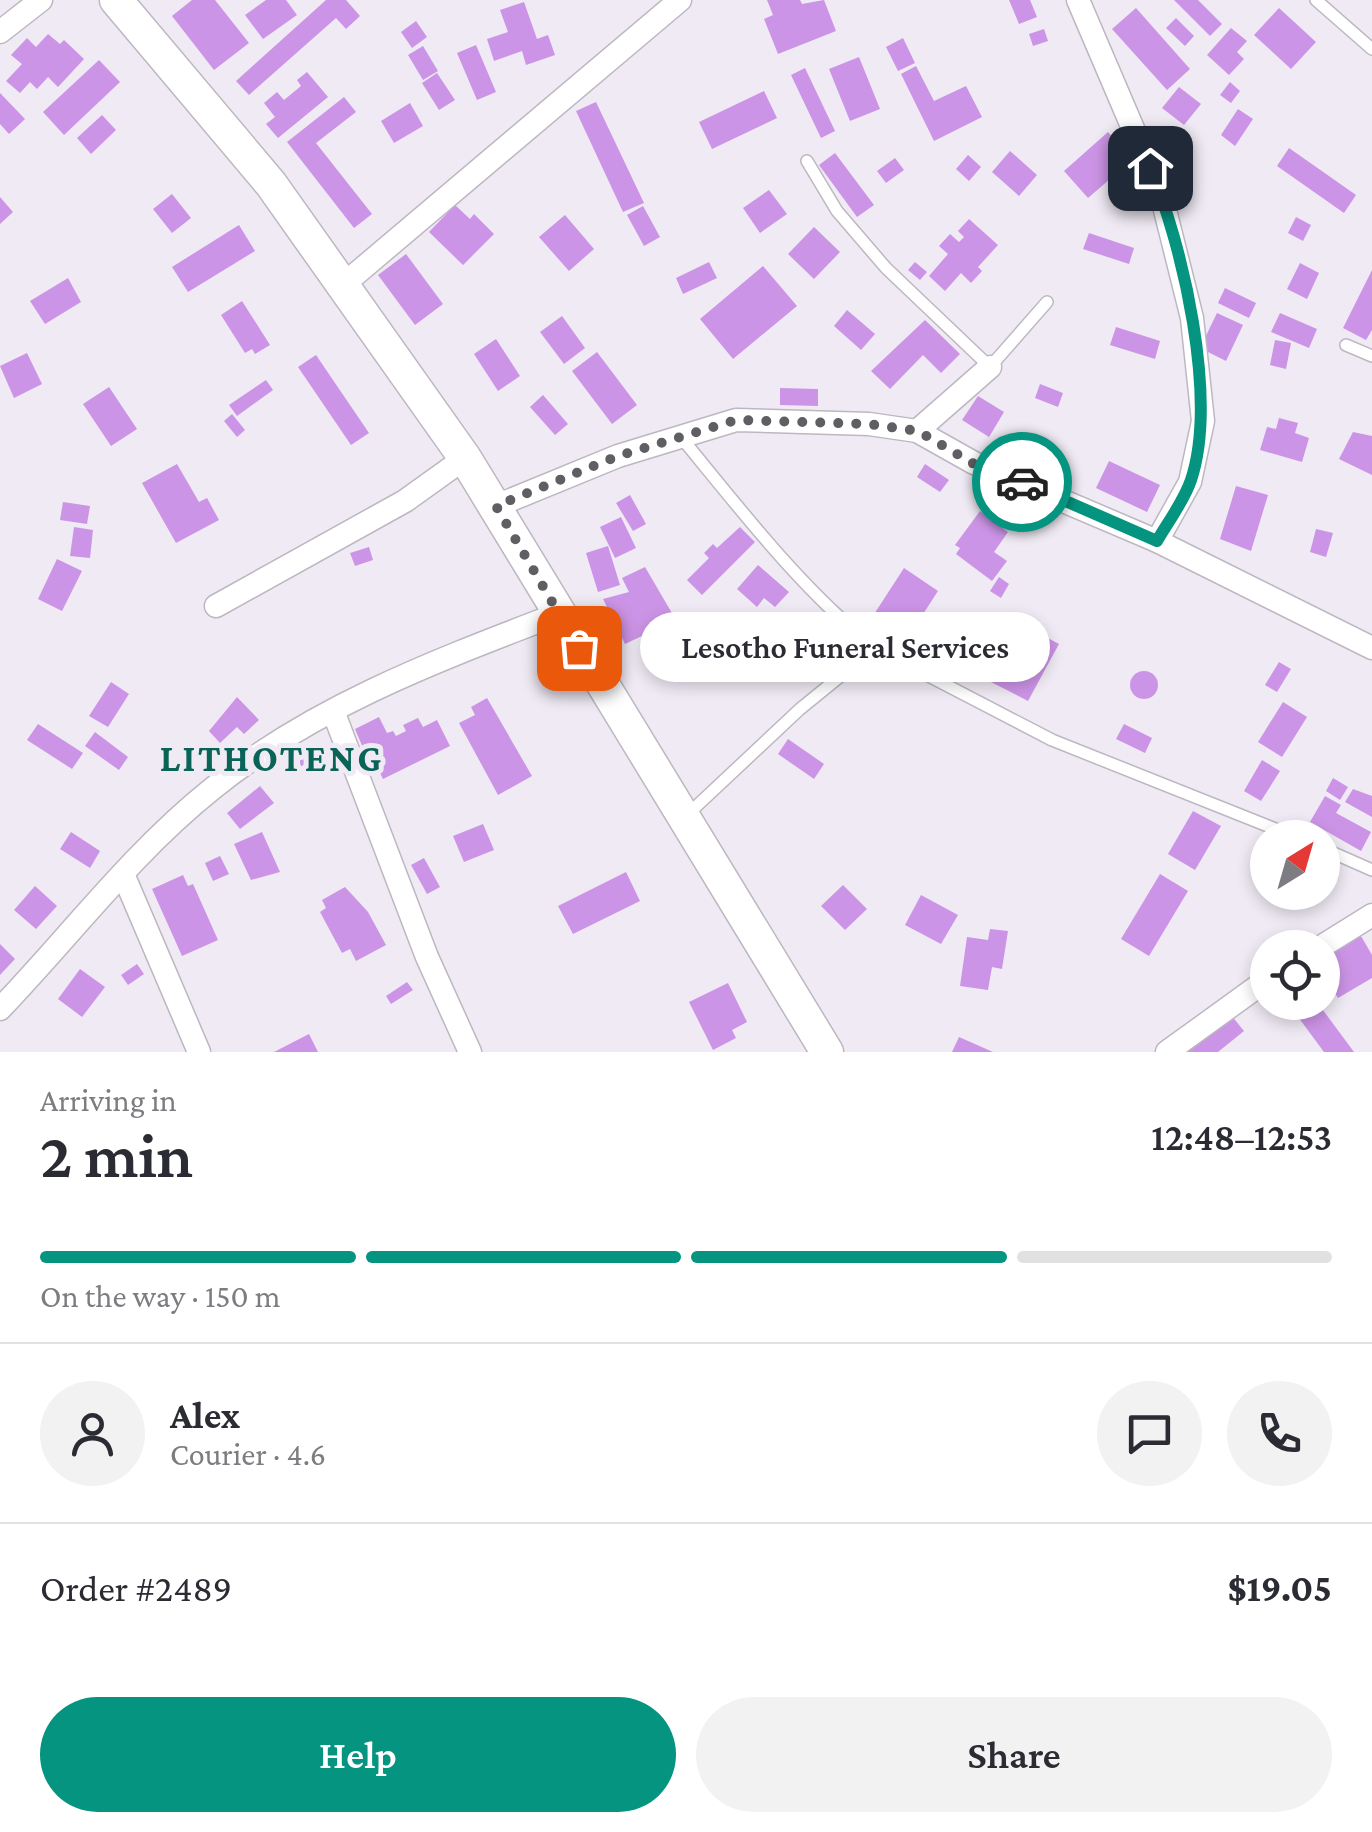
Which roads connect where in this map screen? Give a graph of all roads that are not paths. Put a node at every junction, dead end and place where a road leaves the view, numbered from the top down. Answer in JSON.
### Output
{"nodes":[{"id":1,"x":41,"y":0,"type":"edge"},
{"id":2,"x":680,"y":0,"type":"edge"},
{"id":3,"x":1078,"y":0,"type":"edge"},
{"id":4,"x":1316,"y":0,"type":"edge"},
{"id":5,"x":129,"y":5,"type":"edge"},
{"id":6,"x":0,"y":32,"type":"edge"},
{"id":7,"x":1372,"y":50,"type":"edge"},
{"id":8,"x":807,"y":161,"type":"dead end"},
{"id":9,"x":344,"y":284,"type":"junction"},
{"id":10,"x":1048,"y":302,"type":"dead end"},
{"id":11,"x":1346,"y":345,"type":"dead end"},
{"id":12,"x":1372,"y":356,"type":"edge"},
{"id":13,"x":990,"y":367,"type":"junction"},
{"id":14,"x":918,"y":431,"type":"junction"},
{"id":15,"x":680,"y":436,"type":"junction"},
{"id":16,"x":465,"y":458,"type":"junction"},
{"id":17,"x":496,"y":506,"type":"junction"},
{"id":18,"x":1157,"y":541,"type":"junction"},
{"id":19,"x":216,"y":606,"type":"dead end"},
{"id":20,"x":558,"y":614,"type":"junction"},
{"id":21,"x":875,"y":648,"type":"junction"},
{"id":22,"x":1372,"y":648,"type":"edge"},
{"id":23,"x":332,"y":711,"type":"junction"},
{"id":24,"x":684,"y":818,"type":"junction"},
{"id":25,"x":1253,"y":820,"type":"edge"},
{"id":26,"x":1340,"y":856,"type":"edge"},
{"id":27,"x":1372,"y":870,"type":"edge"},
{"id":28,"x":122,"y":874,"type":"junction"},
{"id":29,"x":1372,"y":915,"type":"edge"},
{"id":30,"x":1340,"y":935,"type":"edge"},
{"id":31,"x":1250,"y":992,"type":"edge"},
{"id":32,"x":0,"y":1009,"type":"edge"},
{"id":33,"x":199,"y":1052,"type":"edge"},
{"id":34,"x":470,"y":1052,"type":"edge"},
{"id":35,"x":826,"y":1052,"type":"edge"},
{"id":36,"x":1167,"y":1052,"type":"edge"}],
"edges":[{"from":1,"to":6,"type":"street"},
{"from":2,"to":9,"type":"street"},
{"from":3,"to":18,"type":"street"},
{"from":4,"to":7,"type":"lane"},
{"from":5,"to":9,"type":"main road"},
{"from":8,"to":13,"type":"lane"},
{"from":9,"to":16,"type":"main road"},
{"from":10,"to":13,"type":"lane"},
{"from":11,"to":12,"type":"lane"},
{"from":13,"to":14,"type":"street"},
{"from":14,"to":15,"type":"street"},
{"from":14,"to":18,"type":"street"},
{"from":15,"to":17,"type":"street"},
{"from":15,"to":21,"type":"lane"},
{"from":16,"to":17,"type":"main road"},
{"from":16,"to":19,"type":"street"},
{"from":17,"to":20,"type":"main road"},
{"from":18,"to":22,"type":"street"},
{"from":20,"to":23,"type":"street"},
{"from":20,"to":24,"type":"main road"},
{"from":21,"to":24,"type":"lane"},
{"from":21,"to":25,"type":"lane"},
{"from":23,"to":28,"type":"street"},
{"from":23,"to":34,"type":"street"},
{"from":24,"to":35,"type":"main road"},
{"from":26,"to":27,"type":"lane"},
{"from":28,"to":32,"type":"street"},
{"from":28,"to":33,"type":"street"},
{"from":29,"to":30,"type":"street"},
{"from":31,"to":36,"type":"street"}]}
